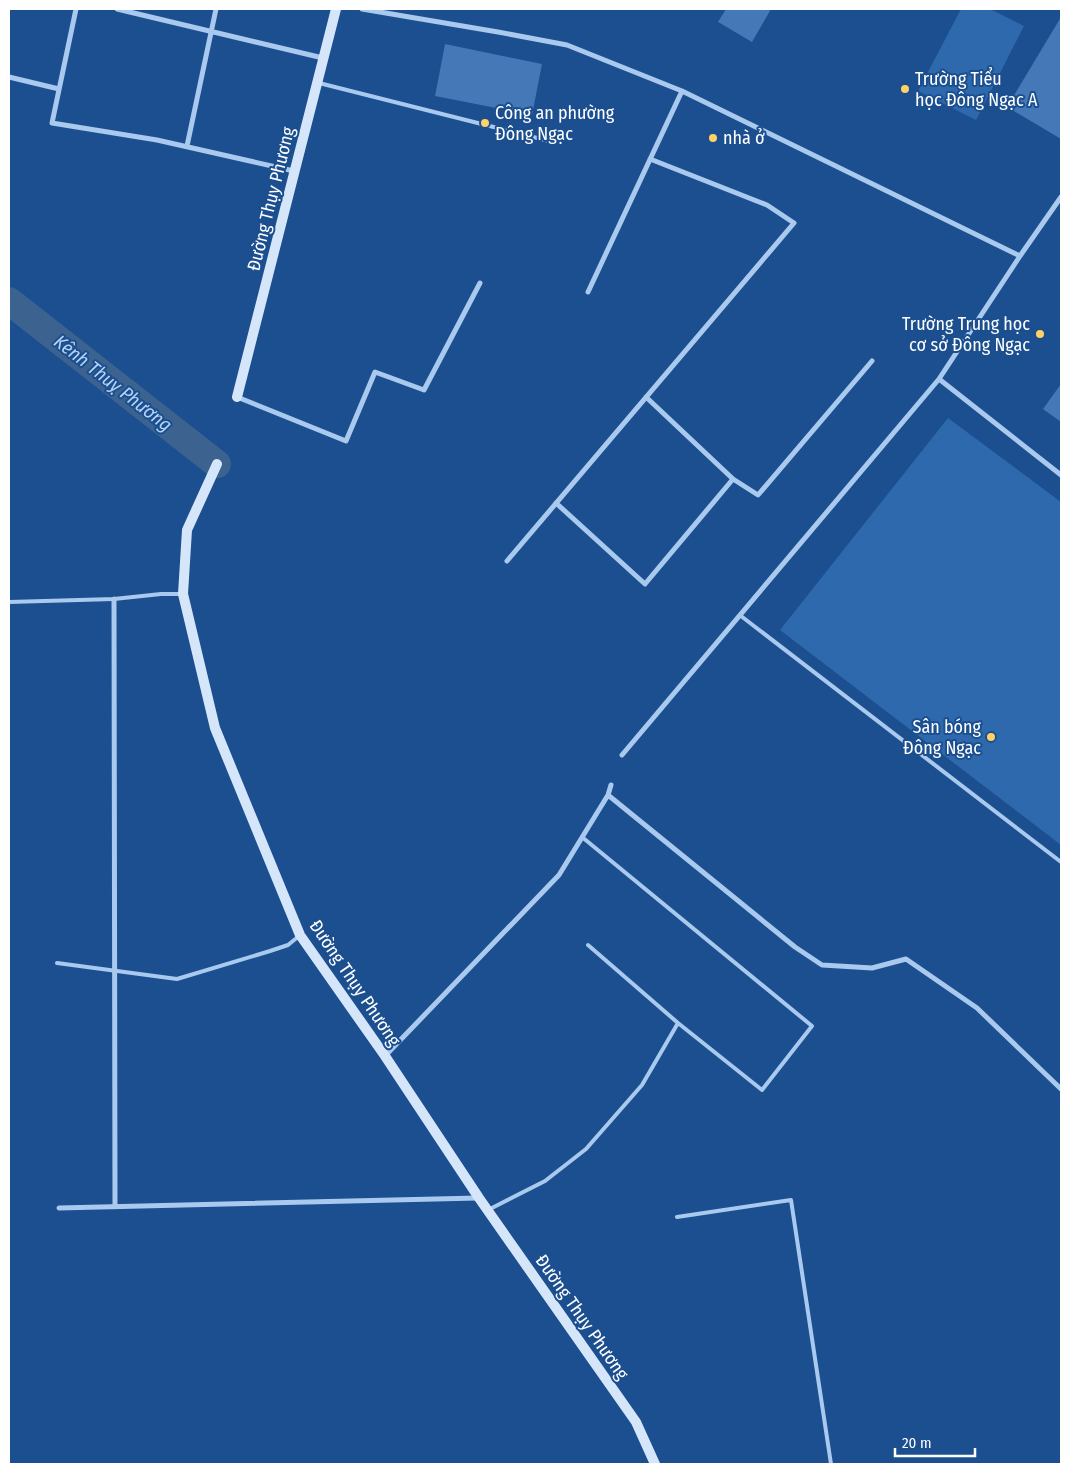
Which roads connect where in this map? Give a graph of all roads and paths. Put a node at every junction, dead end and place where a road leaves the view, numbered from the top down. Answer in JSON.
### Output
{"nodes":[{"id":1,"x":76,"y":9,"type":"edge"},
{"id":2,"x":118,"y":9,"type":"edge"},
{"id":3,"x":216,"y":9,"type":"edge"},
{"id":4,"x":336,"y":9,"type":"edge"},
{"id":5,"x":362,"y":9,"type":"edge"},
{"id":6,"x":212,"y":32,"type":"junction"},
{"id":7,"x":323,"y":58,"type":"junction"},
{"id":8,"x":9,"y":77,"type":"edge"},
{"id":9,"x":317,"y":83,"type":"junction"},
{"id":10,"x":59,"y":89,"type":"junction"},
{"id":11,"x":682,"y":91,"type":"junction"},
{"id":12,"x":549,"y":141,"type":"dead end"},
{"id":13,"x":187,"y":146,"type":"junction"},
{"id":14,"x":650,"y":159,"type":"junction"},
{"id":15,"x":295,"y":172,"type":"junction"},
{"id":16,"x":1061,"y":198,"type":"edge"},
{"id":17,"x":1020,"y":256,"type":"junction"},
{"id":18,"x":480,"y":284,"type":"dead end"},
{"id":19,"x":588,"y":292,"type":"dead end"},
{"id":20,"x":872,"y":361,"type":"dead end"},
{"id":21,"x":939,"y":379,"type":"junction"},
{"id":22,"x":238,"y":397,"type":"joint"},
{"id":23,"x":646,"y":397,"type":"junction"},
{"id":24,"x":217,"y":464,"type":"dead end"},
{"id":25,"x":1061,"y":475,"type":"edge"},
{"id":26,"x":733,"y":479,"type":"junction"},
{"id":27,"x":556,"y":503,"type":"junction"},
{"id":28,"x":507,"y":561,"type":"dead end"},
{"id":29,"x":183,"y":594,"type":"junction"},
{"id":30,"x":114,"y":599,"type":"junction"},
{"id":31,"x":9,"y":602,"type":"edge"},
{"id":32,"x":741,"y":616,"type":"junction"},
{"id":33,"x":622,"y":755,"type":"dead end"},
{"id":34,"x":582,"y":837,"type":"junction"},
{"id":35,"x":1061,"y":862,"type":"edge"},
{"id":36,"x":300,"y":935,"type":"junction"},
{"id":37,"x":588,"y":945,"type":"dead end"},
{"id":38,"x":57,"y":963,"type":"dead end"},
{"id":39,"x":114,"y":971,"type":"junction"},
{"id":40,"x":678,"y":1023,"type":"junction"},
{"id":41,"x":385,"y":1056,"type":"junction"},
{"id":42,"x":1061,"y":1089,"type":"edge"},
{"id":43,"x":479,"y":1198,"type":"junction"},
{"id":44,"x":115,"y":1207,"type":"junction"},
{"id":45,"x":60,"y":1208,"type":"dead end"},
{"id":46,"x":488,"y":1210,"type":"junction"},
{"id":47,"x":677,"y":1217,"type":"dead end"},
{"id":48,"x":655,"y":1464,"type":"edge"},
{"id":49,"x":831,"y":1464,"type":"edge"}],
"edges":[{"from":1,"to":10,"type":"street"},
{"from":2,"to":6,"type":"street"},
{"from":3,"to":6,"type":"street"},
{"from":4,"to":7,"type":"main road","name":"Đường Thụy Phương"},
{"from":5,"to":11,"type":"street"},
{"from":6,"to":7,"type":"street"},
{"from":6,"to":13,"type":"street"},
{"from":7,"to":9,"type":"main road","name":"Đường Thụy Phương"},
{"from":8,"to":10,"type":"street"},
{"from":9,"to":12,"type":"lane"},
{"from":9,"to":15,"type":"main road","name":"Đường Thụy Phương"},
{"from":10,"to":13,"type":"street"},
{"from":11,"to":14,"type":"street"},
{"from":11,"to":17,"type":"street"},
{"from":13,"to":15,"type":"street"},
{"from":14,"to":19,"type":"street"},
{"from":14,"to":23,"type":"street"},
{"from":15,"to":22,"type":"main road","name":"Đường Thụy Phương"},
{"from":16,"to":17,"type":"street"},
{"from":17,"to":21,"type":"street"},
{"from":18,"to":22,"type":"street"},
{"from":20,"to":26,"type":"street"},
{"from":21,"to":25,"type":"street"},
{"from":21,"to":32,"type":"street"},
{"from":23,"to":26,"type":"street"},
{"from":23,"to":27,"type":"street"},
{"from":24,"to":29,"type":"main road","name":"Đường Thụy Phương"},
{"from":26,"to":27,"type":"street"},
{"from":27,"to":28,"type":"street"},
{"from":29,"to":30,"type":"lane"},
{"from":29,"to":36,"type":"main road","name":"Đường Thụy Phương"},
{"from":30,"to":31,"type":"lane"},
{"from":30,"to":39,"type":"street"},
{"from":32,"to":33,"type":"street"},
{"from":32,"to":35,"type":"lane"},
{"from":34,"to":40,"type":"lane"},
{"from":34,"to":41,"type":"street"},
{"from":34,"to":42,"type":"street"},
{"from":36,"to":39,"type":"lane"},
{"from":36,"to":41,"type":"main road","name":"Đường Thụy Phương"},
{"from":37,"to":40,"type":"lane"},
{"from":38,"to":39,"type":"lane"},
{"from":39,"to":44,"type":"street"},
{"from":40,"to":46,"type":"lane"},
{"from":41,"to":43,"type":"main road","name":"Đường Thụy Phương"},
{"from":43,"to":44,"type":"street"},
{"from":43,"to":46,"type":"main road","name":"Đường Thụy Phương"},
{"from":44,"to":45,"type":"street"},
{"from":46,"to":48,"type":"main road","name":"Đường Thụy Phương"},
{"from":47,"to":49,"type":"lane"}]}
